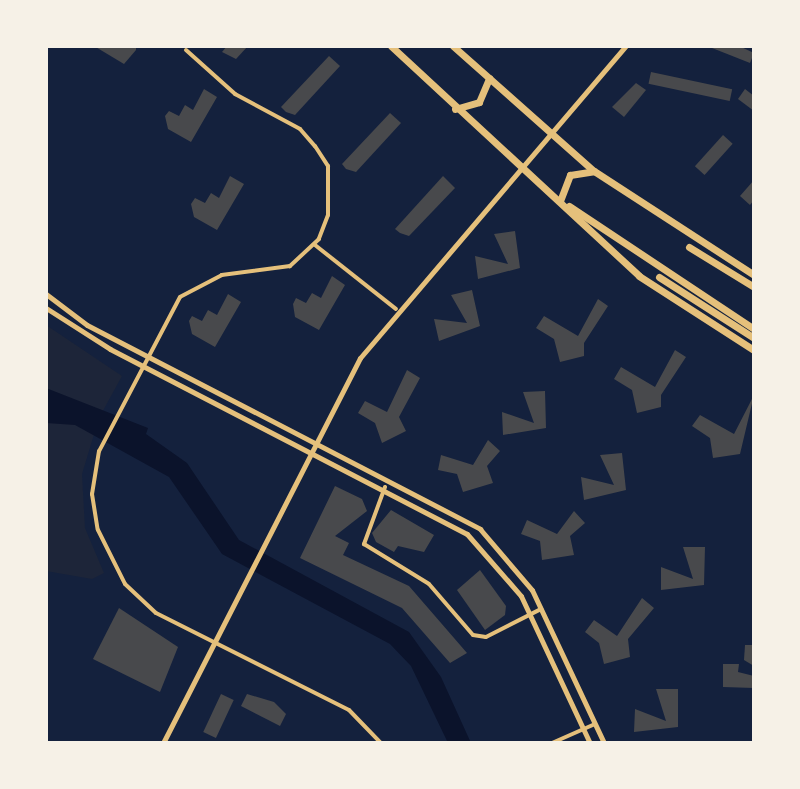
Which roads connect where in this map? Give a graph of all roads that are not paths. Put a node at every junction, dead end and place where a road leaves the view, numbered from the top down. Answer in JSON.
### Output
{"nodes":[{"id":1,"x":391,"y":46,"type":"edge"},
{"id":2,"x":453,"y":46,"type":"edge"},
{"id":3,"x":626,"y":46,"type":"edge"},
{"id":4,"x":186,"y":50,"type":"dead end"},
{"id":5,"x":489,"y":78,"type":"junction"},
{"id":6,"x":455,"y":109,"type":"junction"},
{"id":7,"x":550,"y":132,"type":"junction"},
{"id":8,"x":519,"y":167,"type":"junction"},
{"id":9,"x":594,"y":171,"type":"junction"},
{"id":10,"x":560,"y":201,"type":"junction"},
{"id":11,"x":315,"y":245,"type":"junction"},
{"id":12,"x":689,"y":247,"type":"dead end"},
{"id":13,"x":754,"y":275,"type":"edge"},
{"id":14,"x":659,"y":277,"type":"dead end"},
{"id":15,"x":754,"y":287,"type":"edge"},
{"id":16,"x":46,"y":294,"type":"edge"},
{"id":17,"x":46,"y":308,"type":"edge"},
{"id":18,"x":396,"y":309,"type":"junction"},
{"id":19,"x":754,"y":329,"type":"edge"},
{"id":20,"x":754,"y":338,"type":"edge"},
{"id":21,"x":754,"y":350,"type":"edge"},
{"id":22,"x":145,"y":356,"type":"junction"},
{"id":23,"x":141,"y":364,"type":"junction"},
{"id":24,"x":315,"y":441,"type":"junction"},
{"id":25,"x":311,"y":449,"type":"junction"},
{"id":26,"x":385,"y":487,"type":"junction"},
{"id":27,"x":541,"y":609,"type":"junction"},
{"id":28,"x":531,"y":614,"type":"junction"},
{"id":29,"x":213,"y":643,"type":"junction"},
{"id":30,"x":595,"y":724,"type":"junction"},
{"id":31,"x":583,"y":729,"type":"junction"},
{"id":32,"x":163,"y":743,"type":"edge"},
{"id":33,"x":381,"y":743,"type":"edge"},
{"id":34,"x":552,"y":743,"type":"edge"},
{"id":35,"x":590,"y":743,"type":"edge"},
{"id":36,"x":604,"y":743,"type":"edge"}],
"edges":[{"from":1,"to":6,"type":"main road"},
{"from":2,"to":5,"type":"main road"},
{"from":3,"to":7,"type":"street"},
{"from":4,"to":11,"type":"street"},
{"from":5,"to":6,"type":"main road"},
{"from":5,"to":7,"type":"main road"},
{"from":6,"to":8,"type":"main road"},
{"from":7,"to":8,"type":"street"},
{"from":7,"to":9,"type":"main road"},
{"from":8,"to":10,"type":"main road"},
{"from":8,"to":18,"type":"street"},
{"from":9,"to":10,"type":"main road"},
{"from":9,"to":13,"type":"main road"},
{"from":10,"to":19,"type":"main road"},
{"from":10,"to":21,"type":"main road"},
{"from":11,"to":18,"type":"street"},
{"from":11,"to":22,"type":"street"},
{"from":12,"to":15,"type":"main road"},
{"from":14,"to":20,"type":"main road"},
{"from":16,"to":22,"type":"street"},
{"from":17,"to":23,"type":"street"},
{"from":18,"to":24,"type":"street"},
{"from":22,"to":23,"type":"street"},
{"from":22,"to":24,"type":"street"},
{"from":23,"to":25,"type":"street"},
{"from":23,"to":29,"type":"street"},
{"from":24,"to":25,"type":"street"},
{"from":24,"to":27,"type":"street"},
{"from":25,"to":26,"type":"street"},
{"from":25,"to":29,"type":"street"},
{"from":26,"to":28,"type":"street"},
{"from":26,"to":28,"type":"street"},
{"from":27,"to":28,"type":"street"},
{"from":27,"to":30,"type":"street"},
{"from":28,"to":31,"type":"street"},
{"from":29,"to":32,"type":"street"},
{"from":29,"to":33,"type":"street"},
{"from":30,"to":31,"type":"street"},
{"from":30,"to":36,"type":"street"},
{"from":31,"to":34,"type":"street"},
{"from":31,"to":35,"type":"street"}]}
